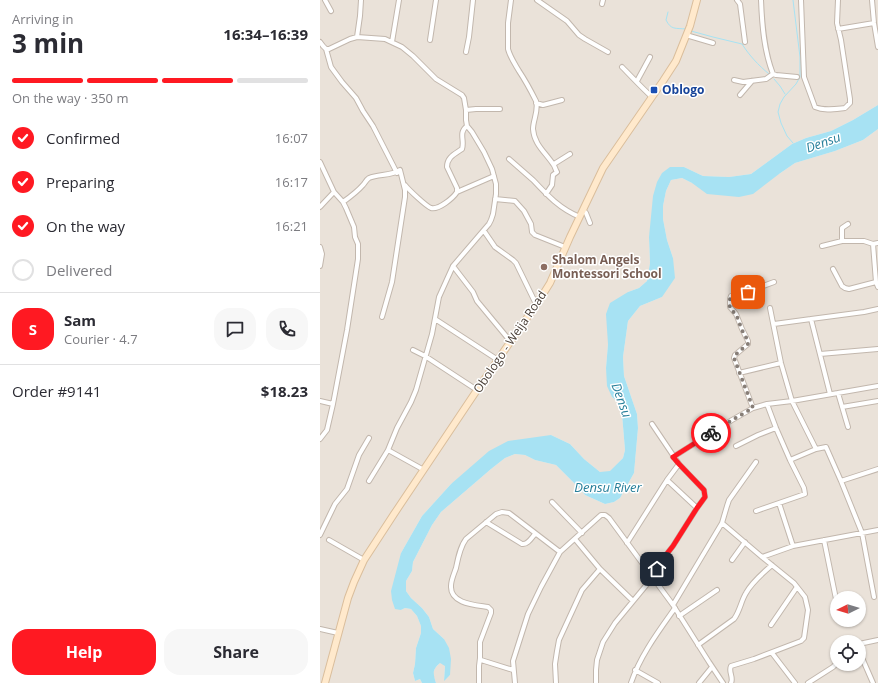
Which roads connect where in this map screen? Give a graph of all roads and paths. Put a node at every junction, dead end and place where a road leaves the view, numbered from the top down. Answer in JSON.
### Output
{"nodes":[{"id":1,"x":325,"y":0,"type":"edge"},
{"id":2,"x":360,"y":0,"type":"edge"},
{"id":3,"x":399,"y":0,"type":"edge"},
{"id":4,"x":436,"y":0,"type":"edge"},
{"id":5,"x":474,"y":0,"type":"edge"},
{"id":6,"x":511,"y":0,"type":"edge"},
{"id":7,"x":537,"y":0,"type":"edge"},
{"id":8,"x":697,"y":0,"type":"edge"},
{"id":9,"x":735,"y":0,"type":"edge"},
{"id":10,"x":761,"y":0,"type":"edge"},
{"id":11,"x":801,"y":0,"type":"edge"},
{"id":12,"x":838,"y":0,"type":"edge"},
{"id":13,"x":872,"y":0,"type":"edge"},
{"id":14,"x":331,"y":11,"type":"dead end"},
{"id":15,"x":874,"y":23,"type":"junction"},
{"id":16,"x":838,"y":29,"type":"junction"},
{"id":17,"x":686,"y":35,"type":"junction"},
{"id":18,"x":357,"y":37,"type":"junction"},
{"id":19,"x":430,"y":40,"type":"dead end"},
{"id":20,"x":320,"y":42,"type":"edge"},
{"id":21,"x":392,"y":42,"type":"junction"},
{"id":22,"x":745,"y":42,"type":"dead end"},
{"id":23,"x":713,"y":43,"type":"dead end"},
{"id":24,"x":878,"y":47,"type":"edge"},
{"id":25,"x":326,"y":49,"type":"junction"},
{"id":26,"x":466,"y":52,"type":"dead end"},
{"id":27,"x":608,"y":52,"type":"dead end"},
{"id":28,"x":650,"y":57,"type":"dead end"},
{"id":29,"x":622,"y":67,"type":"dead end"},
{"id":30,"x":773,"y":74,"type":"junction"},
{"id":31,"x":797,"y":77,"type":"dead end"},
{"id":32,"x":734,"y":80,"type":"dead end"},
{"id":33,"x":637,"y":81,"type":"junction"},
{"id":34,"x":752,"y":81,"type":"junction"},
{"id":35,"x":740,"y":95,"type":"dead end"},
{"id":36,"x":652,"y":97,"type":"junction"},
{"id":37,"x":562,"y":100,"type":"dead end"},
{"id":38,"x":536,"y":103,"type":"junction"},
{"id":39,"x":500,"y":109,"type":"dead end"},
{"id":40,"x":466,"y":110,"type":"junction"},
{"id":41,"x":467,"y":126,"type":"junction"},
{"id":42,"x":570,"y":154,"type":"dead end"},
{"id":43,"x":509,"y":159,"type":"dead end"},
{"id":44,"x":320,"y":162,"type":"edge"},
{"id":45,"x":554,"y":164,"type":"junction"},
{"id":46,"x":397,"y":172,"type":"junction"},
{"id":47,"x":494,"y":176,"type":"junction"},
{"id":48,"x":403,"y":183,"type":"junction"},
{"id":49,"x":334,"y":192,"type":"junction"},
{"id":50,"x":457,"y":192,"type":"junction"},
{"id":51,"x":546,"y":194,"type":"junction"},
{"id":52,"x":495,"y":199,"type":"junction"},
{"id":53,"x":343,"y":202,"type":"junction"},
{"id":54,"x":320,"y":207,"type":"edge"},
{"id":55,"x":583,"y":210,"type":"junction"},
{"id":56,"x":580,"y":217,"type":"junction"},
{"id":57,"x":590,"y":224,"type":"dead end"},
{"id":58,"x":848,"y":224,"type":"dead end"},
{"id":59,"x":484,"y":231,"type":"junction"},
{"id":60,"x":842,"y":241,"type":"junction"},
{"id":61,"x":878,"y":242,"type":"edge"},
{"id":62,"x":873,"y":244,"type":"junction"},
{"id":63,"x":822,"y":246,"type":"dead end"},
{"id":64,"x":320,"y":247,"type":"edge"},
{"id":65,"x":565,"y":247,"type":"junction"},
{"id":66,"x":321,"y":255,"type":"edge"},
{"id":67,"x":320,"y":266,"type":"edge"},
{"id":68,"x":453,"y":266,"type":"junction"},
{"id":69,"x":833,"y":269,"type":"dead end"},
{"id":70,"x":774,"y":282,"type":"dead end"},
{"id":71,"x":876,"y":282,"type":"junction"},
{"id":72,"x":878,"y":287,"type":"edge"},
{"id":73,"x":536,"y":304,"type":"junction"},
{"id":74,"x":770,"y":308,"type":"dead end"},
{"id":75,"x":878,"y":309,"type":"edge"},
{"id":76,"x":382,"y":317,"type":"dead end"},
{"id":77,"x":436,"y":319,"type":"junction"},
{"id":78,"x":811,"y":319,"type":"junction"},
{"id":79,"x":774,"y":324,"type":"junction"},
{"id":80,"x":511,"y":342,"type":"junction"},
{"id":81,"x":878,"y":349,"type":"edge"},
{"id":82,"x":413,"y":350,"type":"dead end"},
{"id":83,"x":820,"y":354,"type":"junction"},
{"id":84,"x":426,"y":356,"type":"junction"},
{"id":85,"x":498,"y":360,"type":"junction"},
{"id":86,"x":782,"y":363,"type":"junction"},
{"id":87,"x":739,"y":373,"type":"junction"},
{"id":88,"x":878,"y":386,"type":"edge"},
{"id":89,"x":477,"y":390,"type":"junction"},
{"id":90,"x":838,"y":393,"type":"junction"},
{"id":91,"x":830,"y":394,"type":"junction"},
{"id":92,"x":878,"y":400,"type":"edge"},
{"id":93,"x":320,"y":401,"type":"edge"},
{"id":94,"x":792,"y":401,"type":"junction"},
{"id":95,"x":333,"y":404,"type":"junction"},
{"id":96,"x":767,"y":404,"type":"junction"},
{"id":97,"x":842,"y":407,"type":"junction"},
{"id":98,"x":753,"y":408,"type":"junction"},
{"id":99,"x":652,"y":424,"type":"dead end"},
{"id":100,"x":848,"y":426,"type":"dead end"},
{"id":101,"x":776,"y":428,"type":"junction"},
{"id":102,"x":369,"y":438,"type":"dead end"},
{"id":103,"x":320,"y":439,"type":"edge"},
{"id":104,"x":736,"y":446,"type":"dead end"},
{"id":105,"x":816,"y":449,"type":"junction"},
{"id":106,"x":388,"y":450,"type":"junction"},
{"id":107,"x":673,"y":457,"type":"junction"},
{"id":108,"x":790,"y":460,"type":"junction"},
{"id":109,"x":756,"y":462,"type":"dead end"},
{"id":110,"x":679,"y":464,"type":"junction"},
{"id":111,"x":878,"y":469,"type":"edge"},
{"id":112,"x":424,"y":470,"type":"junction"},
{"id":113,"x":667,"y":480,"type":"junction"},
{"id":114,"x":369,"y":481,"type":"dead end"},
{"id":115,"x":841,"y":481,"type":"junction"},
{"id":116,"x":552,"y":502,"type":"dead end"},
{"id":117,"x":779,"y":503,"type":"junction"},
{"id":118,"x":697,"y":508,"type":"junction"},
{"id":119,"x":756,"y":511,"type":"dead end"},
{"id":120,"x":486,"y":522,"type":"junction"},
{"id":121,"x":722,"y":523,"type":"junction"},
{"id":122,"x":878,"y":530,"type":"edge"},
{"id":123,"x":582,"y":533,"type":"junction"},
{"id":124,"x":862,"y":533,"type":"junction"},
{"id":125,"x":535,"y":534,"type":"junction"},
{"id":126,"x":320,"y":535,"type":"edge"},
{"id":127,"x":575,"y":539,"type":"junction"},
{"id":128,"x":329,"y":540,"type":"dead end"},
{"id":129,"x":824,"y":540,"type":"junction"},
{"id":130,"x":745,"y":542,"type":"junction"},
{"id":131,"x":627,"y":543,"type":"junction"},
{"id":132,"x":793,"y":546,"type":"junction"},
{"id":133,"x":560,"y":552,"type":"junction"},
{"id":134,"x":762,"y":557,"type":"junction"},
{"id":135,"x":364,"y":560,"type":"junction"},
{"id":136,"x":732,"y":560,"type":"dead end"},
{"id":137,"x":772,"y":565,"type":"junction"},
{"id":138,"x":600,"y":569,"type":"junction"},
{"id":139,"x":653,"y":577,"type":"junction"},
{"id":140,"x":797,"y":587,"type":"junction"},
{"id":141,"x":717,"y":590,"type":"dead end"},
{"id":142,"x":834,"y":591,"type":"edge"},
{"id":143,"x":874,"y":597,"type":"dead end"},
{"id":144,"x":633,"y":601,"type":"junction"},
{"id":145,"x":674,"y":607,"type":"junction"},
{"id":146,"x":680,"y":616,"type":"junction"},
{"id":147,"x":771,"y":625,"type":"dead end"},
{"id":148,"x":320,"y":629,"type":"edge"},
{"id":149,"x":338,"y":633,"type":"junction"},
{"id":150,"x":878,"y":640,"type":"edge"},
{"id":151,"x":866,"y":643,"type":"edge"},
{"id":152,"x":698,"y":645,"type":"junction"},
{"id":153,"x":772,"y":653,"type":"junction"},
{"id":154,"x":480,"y":658,"type":"junction"},
{"id":155,"x":712,"y":667,"type":"junction"},
{"id":156,"x":866,"y":667,"type":"edge"},
{"id":157,"x":830,"y":669,"type":"edge"},
{"id":158,"x":513,"y":670,"type":"junction"},
{"id":159,"x":635,"y":670,"type":"junction"},
{"id":160,"x":325,"y":683,"type":"edge"},
{"id":161,"x":479,"y":683,"type":"edge"},
{"id":162,"x":515,"y":683,"type":"edge"},
{"id":163,"x":556,"y":683,"type":"edge"},
{"id":164,"x":596,"y":683,"type":"edge"},
{"id":165,"x":631,"y":683,"type":"edge"},
{"id":166,"x":658,"y":683,"type":"edge"},
{"id":167,"x":699,"y":683,"type":"edge"},
{"id":168,"x":723,"y":683,"type":"edge"},
{"id":169,"x":730,"y":683,"type":"edge"},
{"id":170,"x":794,"y":683,"type":"edge"},
{"id":171,"x":808,"y":683,"type":"edge"},
{"id":172,"x":873,"y":683,"type":"edge"}],
"edges":[{"from":1,"to":14,"type":"street"},
{"from":2,"to":18,"type":"street"},
{"from":3,"to":21,"type":"street"},
{"from":4,"to":19,"type":"street"},
{"from":5,"to":26,"type":"street"},
{"from":6,"to":38,"type":"street"},
{"from":7,"to":27,"type":"street"},
{"from":8,"to":17,"type":"street","name":"Obologo - Weija Road"},
{"from":9,"to":22,"type":"street"},
{"from":10,"to":30,"type":"street"},
{"from":11,"to":16,"type":"street"},
{"from":12,"to":16,"type":"street"},
{"from":13,"to":15,"type":"street"},
{"from":15,"to":16,"type":"street"},
{"from":15,"to":24,"type":"street"},
{"from":17,"to":23,"type":"street"},
{"from":17,"to":36,"type":"street","name":"Obologo - Weija Road"},
{"from":18,"to":21,"type":"street"},
{"from":18,"to":25,"type":"street"},
{"from":20,"to":25,"type":"street"},
{"from":21,"to":40,"type":"street"},
{"from":25,"to":46,"type":"street"},
{"from":28,"to":33,"type":"street"},
{"from":29,"to":33,"type":"street"},
{"from":30,"to":31,"type":"street"},
{"from":30,"to":34,"type":"street"},
{"from":32,"to":34,"type":"street"},
{"from":33,"to":36,"type":"street"},
{"from":34,"to":35,"type":"street"},
{"from":36,"to":55,"type":"street","name":"Obologo - Weija Road"},
{"from":37,"to":38,"type":"street"},
{"from":38,"to":45,"type":"street"},
{"from":39,"to":40,"type":"street"},
{"from":40,"to":41,"type":"street"},
{"from":41,"to":47,"type":"street"},
{"from":41,"to":50,"type":"street"},
{"from":42,"to":45,"type":"street"},
{"from":43,"to":51,"type":"street"},
{"from":44,"to":49,"type":"street"},
{"from":45,"to":51,"type":"street"},
{"from":46,"to":48,"type":"street"},
{"from":46,"to":53,"type":"street"},
{"from":47,"to":50,"type":"street"},
{"from":47,"to":52,"type":"street"},
{"from":48,"to":50,"type":"street"},
{"from":48,"to":76,"type":"street"},
{"from":49,"to":53,"type":"street"},
{"from":49,"to":54,"type":"street"},
{"from":51,"to":56,"type":"street"},
{"from":52,"to":59,"type":"street"},
{"from":52,"to":65,"type":"street"},
{"from":53,"to":95,"type":"street"},
{"from":55,"to":56,"type":"street","name":"Obologo - Weija Road"},
{"from":55,"to":57,"type":"street"},
{"from":56,"to":65,"type":"street","name":"Obologo - Weija Road"},
{"from":58,"to":60,"type":"street"},
{"from":59,"to":68,"type":"street"},
{"from":59,"to":73,"type":"street"},
{"from":60,"to":62,"type":"street"},
{"from":60,"to":63,"type":"street"},
{"from":61,"to":62,"type":"street"},
{"from":62,"to":71,"type":"street"},
{"from":64,"to":66,"type":"street"},
{"from":65,"to":73,"type":"street","name":"Obologo - Weija Road"},
{"from":66,"to":67,"type":"street"},
{"from":68,"to":77,"type":"street"},
{"from":68,"to":80,"type":"street"},
{"from":69,"to":71,"type":"street"},
{"from":70,"to":87,"type":"street"},
{"from":71,"to":72,"type":"street"},
{"from":73,"to":80,"type":"street","name":"Obologo - Weija Road"},
{"from":74,"to":79,"type":"street"},
{"from":75,"to":78,"type":"street"},
{"from":77,"to":84,"type":"street"},
{"from":77,"to":85,"type":"street"},
{"from":78,"to":79,"type":"street"},
{"from":78,"to":83,"type":"street"},
{"from":79,"to":86,"type":"street"},
{"from":80,"to":85,"type":"street","name":"Obologo - Weija Road"},
{"from":81,"to":83,"type":"street"},
{"from":82,"to":84,"type":"street"},
{"from":83,"to":91,"type":"street"},
{"from":84,"to":89,"type":"street"},
{"from":84,"to":106,"type":"street"},
{"from":85,"to":89,"type":"street","name":"Obologo - Weija Road"},
{"from":86,"to":87,"type":"street"},
{"from":86,"to":94,"type":"street"},
{"from":87,"to":98,"type":"street"},
{"from":88,"to":90,"type":"street"},
{"from":89,"to":112,"type":"street","name":"Obologo - Weija Road"},
{"from":90,"to":91,"type":"street"},
{"from":90,"to":97,"type":"street"},
{"from":91,"to":94,"type":"street"},
{"from":92,"to":97,"type":"street"},
{"from":93,"to":95,"type":"street"},
{"from":94,"to":96,"type":"street"},
{"from":94,"to":105,"type":"street"},
{"from":95,"to":103,"type":"street"},
{"from":96,"to":98,"type":"street"},
{"from":96,"to":101,"type":"street"},
{"from":97,"to":100,"type":"street"},
{"from":98,"to":107,"type":"street"},
{"from":99,"to":107,"type":"street"},
{"from":101,"to":104,"type":"street"},
{"from":101,"to":108,"type":"street"},
{"from":102,"to":126,"type":"street"},
{"from":105,"to":108,"type":"street"},
{"from":105,"to":115,"type":"street"},
{"from":106,"to":112,"type":"street"},
{"from":106,"to":114,"type":"street"},
{"from":107,"to":110,"type":"street"},
{"from":108,"to":117,"type":"street"},
{"from":109,"to":121,"type":"street"},
{"from":110,"to":113,"type":"street"},
{"from":110,"to":118,"type":"street"},
{"from":111,"to":115,"type":"street"},
{"from":112,"to":135,"type":"street","name":"Obologo - Weija Road"},
{"from":113,"to":118,"type":"street"},
{"from":113,"to":131,"type":"street"},
{"from":115,"to":124,"type":"street"},
{"from":116,"to":123,"type":"street"},
{"from":117,"to":119,"type":"street"},
{"from":117,"to":132,"type":"street"},
{"from":118,"to":139,"type":"street"},
{"from":120,"to":125,"type":"street"},
{"from":120,"to":125,"type":"street"},
{"from":120,"to":154,"type":"street"},
{"from":121,"to":130,"type":"street"},
{"from":121,"to":145,"type":"street"},
{"from":122,"to":124,"type":"street"},
{"from":123,"to":127,"type":"street"},
{"from":123,"to":131,"type":"street"},
{"from":124,"to":129,"type":"street"},
{"from":124,"to":143,"type":"street"},
{"from":125,"to":133,"type":"street"},
{"from":127,"to":133,"type":"street"},
{"from":127,"to":138,"type":"street"},
{"from":128,"to":135,"type":"street"},
{"from":129,"to":132,"type":"street"},
{"from":129,"to":142,"type":"street"},
{"from":130,"to":134,"type":"street"},
{"from":130,"to":136,"type":"street"},
{"from":131,"to":139,"type":"street"},
{"from":132,"to":134,"type":"street"},
{"from":133,"to":158,"type":"street"},
{"from":134,"to":137,"type":"street"},
{"from":135,"to":149,"type":"street","name":"Obologo - Weija Road"},
{"from":137,"to":140,"type":"street"},
{"from":137,"to":152,"type":"street"},
{"from":138,"to":144,"type":"street"},
{"from":138,"to":163,"type":"street"},
{"from":139,"to":144,"type":"street"},
{"from":139,"to":145,"type":"street"},
{"from":140,"to":147,"type":"street"},
{"from":140,"to":153,"type":"street"},
{"from":141,"to":146,"type":"street"},
{"from":144,"to":164,"type":"street"},
{"from":145,"to":146,"type":"street"},
{"from":145,"to":159,"type":"street"},
{"from":146,"to":152,"type":"street"},
{"from":148,"to":149,"type":"street"},
{"from":149,"to":160,"type":"street","name":"Obologo - Weija Road"},
{"from":150,"to":151,"type":"street"},
{"from":152,"to":155,"type":"street"},
{"from":153,"to":169,"type":"street"},
{"from":153,"to":170,"type":"street"},
{"from":154,"to":158,"type":"street"},
{"from":154,"to":161,"type":"street"},
{"from":155,"to":167,"type":"street"},
{"from":155,"to":168,"type":"street"},
{"from":156,"to":172,"type":"street"},
{"from":157,"to":171,"type":"street"},
{"from":158,"to":162,"type":"street"},
{"from":159,"to":165,"type":"street"},
{"from":159,"to":166,"type":"street"}]}
